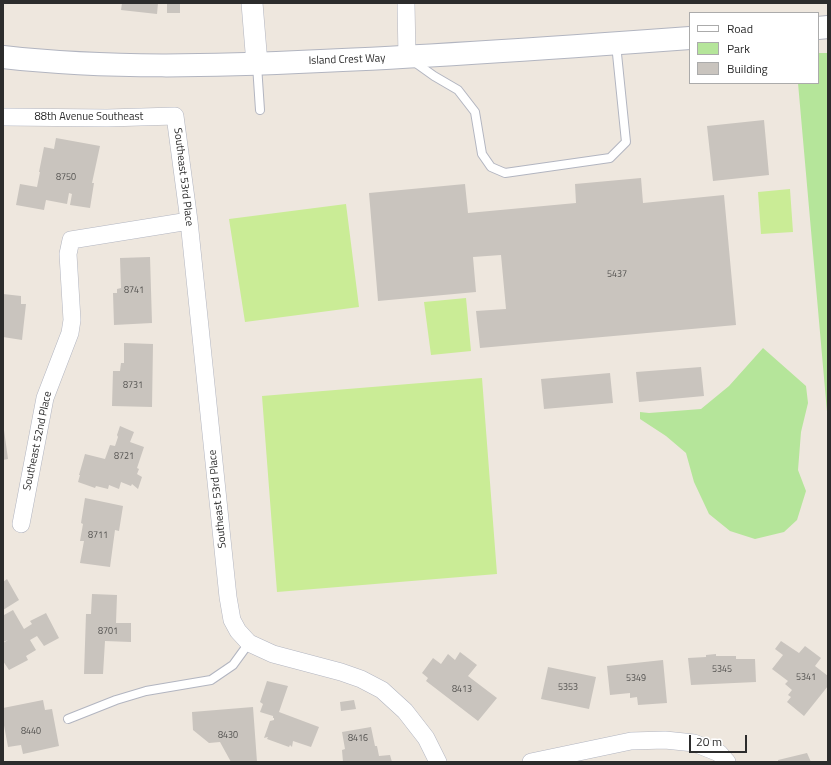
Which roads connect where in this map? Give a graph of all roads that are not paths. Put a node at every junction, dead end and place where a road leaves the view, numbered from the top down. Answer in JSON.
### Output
{"nodes":[{"id":1,"x":252,"y":3,"type":"edge"},
{"id":2,"x":406,"y":3,"type":"edge"},
{"id":3,"x":689,"y":38,"type":"edge"},
{"id":4,"x":616,"y":43,"type":"junction"},
{"id":5,"x":3,"y":57,"type":"edge"},
{"id":6,"x":407,"y":57,"type":"junction"},
{"id":7,"x":257,"y":64,"type":"junction"},
{"id":8,"x":260,"y":110,"type":"dead end"},
{"id":9,"x":175,"y":116,"type":"joint"},
{"id":10,"x":3,"y":117,"type":"edge"},
{"id":11,"x":189,"y":221,"type":"junction"},
{"id":12,"x":21,"y":524,"type":"dead end"},
{"id":13,"x":250,"y":643,"type":"junction"},
{"id":14,"x":68,"y":719,"type":"dead end"},
{"id":15,"x":438,"y":762,"type":"edge"},
{"id":16,"x":531,"y":762,"type":"edge"},
{"id":17,"x":727,"y":762,"type":"edge"}],
"edges":[{"from":1,"to":7,"type":"street"},
{"from":2,"to":6,"type":"street"},
{"from":3,"to":4,"type":"main road","name":"Island Crest Way"},
{"from":4,"to":6,"type":"main road","name":"Island Crest Way"},
{"from":4,"to":6,"type":"lane"},
{"from":5,"to":7,"type":"main road","name":"Island Crest Way"},
{"from":6,"to":7,"type":"main road","name":"Island Crest Way"},
{"from":7,"to":8,"type":"lane"},
{"from":9,"to":10,"type":"street","name":"88th Avenue Southeast"},
{"from":9,"to":11,"type":"street","name":"Southeast 53rd Place"},
{"from":11,"to":12,"type":"street","name":"Southeast 52nd Place"},
{"from":11,"to":13,"type":"street","name":"Southeast 53rd Place"},
{"from":13,"to":14,"type":"lane"},
{"from":13,"to":15,"type":"street","name":"Southeast 53rd Place"},
{"from":16,"to":17,"type":"street"}]}
